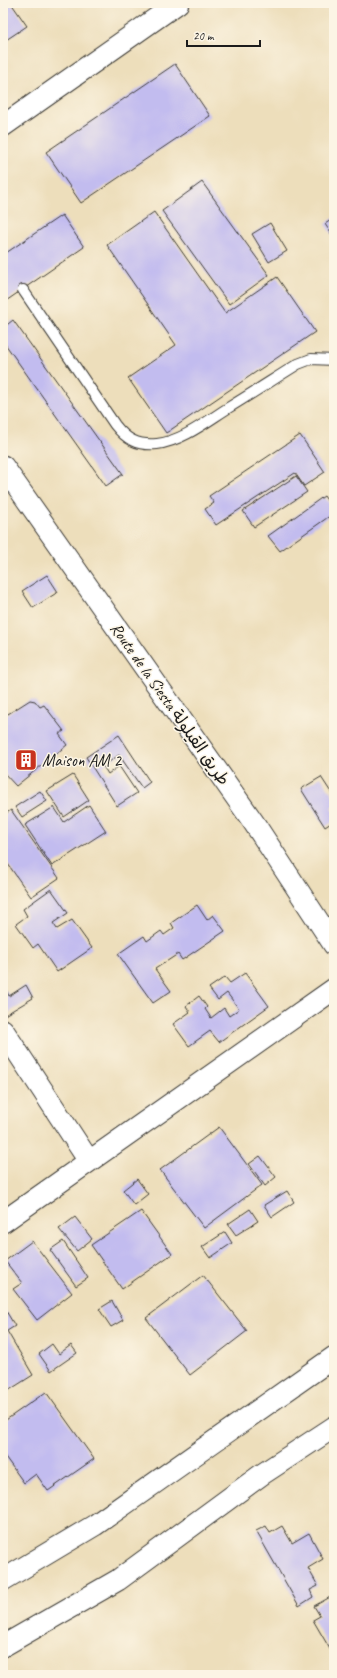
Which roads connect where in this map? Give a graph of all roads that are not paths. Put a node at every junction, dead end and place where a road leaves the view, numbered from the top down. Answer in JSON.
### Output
{"nodes":[{"id":1,"x":178,"y":3,"type":"edge"},
{"id":2,"x":3,"y":126,"type":"edge"},
{"id":3,"x":23,"y":290,"type":"dead end"},
{"id":4,"x":334,"y":360,"type":"edge"},
{"id":5,"x":4,"y":468,"type":"edge"},
{"id":6,"x":334,"y":945,"type":"edge"},
{"id":7,"x":334,"y":989,"type":"edge"},
{"id":8,"x":3,"y":1030,"type":"edge"},
{"id":9,"x":89,"y":1161,"type":"junction"},
{"id":10,"x":3,"y":1222,"type":"edge"},
{"id":11,"x":334,"y":1357,"type":"edge"},
{"id":12,"x":334,"y":1427,"type":"edge"},
{"id":13,"x":3,"y":1580,"type":"edge"},
{"id":14,"x":3,"y":1646,"type":"edge"}],
"edges":[{"from":1,"to":2,"type":"street"},
{"from":3,"to":4,"type":"lane"},
{"from":5,"to":6,"type":"street","name":"Route de la Siesta طريق القيلولة"},
{"from":7,"to":9,"type":"street"},
{"from":8,"to":9,"type":"street"},
{"from":9,"to":10,"type":"street"},
{"from":11,"to":13,"type":"street"},
{"from":12,"to":14,"type":"street"}]}
